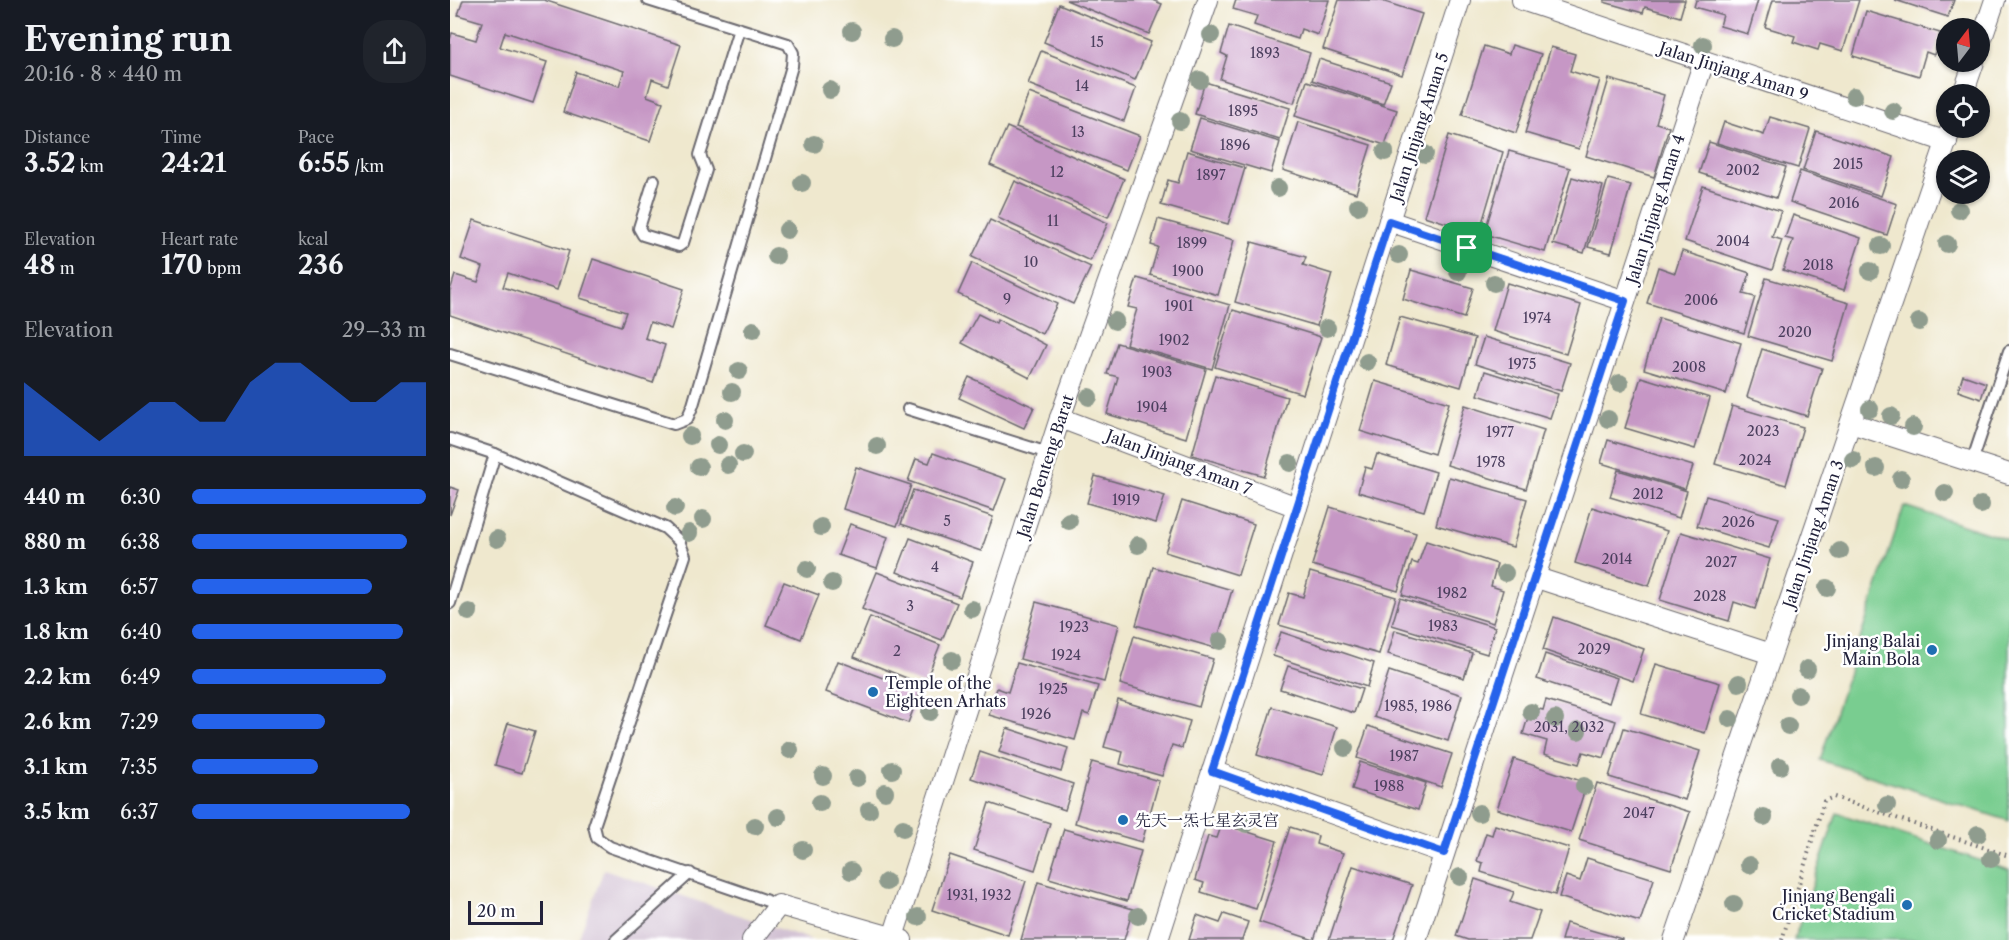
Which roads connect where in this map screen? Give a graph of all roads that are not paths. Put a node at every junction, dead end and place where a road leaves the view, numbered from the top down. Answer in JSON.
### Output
{"nodes":[{"id":1,"x":648,"y":0,"type":"edge"},
{"id":2,"x":1208,"y":0,"type":"edge"},
{"id":3,"x":1460,"y":0,"type":"edge"},
{"id":4,"x":1521,"y":0,"type":"edge"},
{"id":5,"x":1995,"y":0,"type":"edge"},
{"id":6,"x":1989,"y":18,"type":"edge"},
{"id":7,"x":739,"y":28,"type":"junction"},
{"id":8,"x":1704,"y":61,"type":"junction"},
{"id":9,"x":1936,"y":131,"type":"edge"},
{"id":10,"x":1948,"y":138,"type":"edge"},
{"id":11,"x":654,"y":180,"type":"dead end"},
{"id":12,"x":1389,"y":221,"type":"junction"},
{"id":13,"x":1625,"y":301,"type":"junction"},
{"id":14,"x":2009,"y":351,"type":"edge"},
{"id":15,"x":450,"y":354,"type":"edge"},
{"id":16,"x":908,"y":409,"type":"dead end"},
{"id":17,"x":1060,"y":418,"type":"junction"},
{"id":18,"x":1851,"y":423,"type":"junction"},
{"id":19,"x":450,"y":440,"type":"edge"},
{"id":20,"x":1048,"y":453,"type":"junction"},
{"id":21,"x":495,"y":454,"type":"junction"},
{"id":22,"x":1972,"y":462,"type":"junction"},
{"id":23,"x":2009,"y":474,"type":"edge"},
{"id":24,"x":1297,"y":507,"type":"junction"},
{"id":25,"x":1534,"y":577,"type":"junction"},
{"id":26,"x":450,"y":603,"type":"edge"},
{"id":27,"x":1772,"y":654,"type":"junction"},
{"id":28,"x":1212,"y":771,"type":"junction"},
{"id":29,"x":1444,"y":853,"type":"junction"},
{"id":30,"x":690,"y":873,"type":"junction"},
{"id":31,"x":779,"y":905,"type":"junction"},
{"id":32,"x":898,"y":938,"type":"edge"},
{"id":33,"x":616,"y":940,"type":"edge"},
{"id":34,"x":752,"y":940,"type":"edge"},
{"id":35,"x":1158,"y":940,"type":"edge"},
{"id":36,"x":1416,"y":940,"type":"edge"},
{"id":37,"x":1674,"y":940,"type":"edge"}],
"edges":[{"from":1,"to":7,"type":"lane"},
{"from":2,"to":17,"type":"street","name":"Jalan Benteng Barat"},
{"from":3,"to":12,"type":"street","name":"Jalan Jinjang Aman 5"},
{"from":4,"to":8,"type":"street","name":"Jalan Jinjang Aman 9"},
{"from":5,"to":6,"type":"street"},
{"from":7,"to":11,"type":"lane"},
{"from":7,"to":15,"type":"lane"},
{"from":8,"to":9,"type":"street","name":"Jalan Jinjang Aman 9"},
{"from":8,"to":13,"type":"street","name":"Jalan Jinjang Aman 4"},
{"from":10,"to":18,"type":"street","name":"Jalan Jinjang Aman 3"},
{"from":12,"to":13,"type":"street"},
{"from":12,"to":24,"type":"street","name":"Jalan Jinjang Aman 5"},
{"from":13,"to":25,"type":"street","name":"Jalan Jinjang Aman 4"},
{"from":14,"to":22,"type":"lane"},
{"from":16,"to":20,"type":"lane"},
{"from":17,"to":20,"type":"street","name":"Jalan Benteng Barat"},
{"from":17,"to":24,"type":"street","name":"Jalan Jinjang Aman 7"},
{"from":18,"to":22,"type":"street"},
{"from":18,"to":27,"type":"street","name":"Jalan Jinjang Aman 3"},
{"from":19,"to":21,"type":"lane"},
{"from":20,"to":32,"type":"street","name":"Jalan Benteng Barat"},
{"from":21,"to":26,"type":"lane"},
{"from":21,"to":30,"type":"lane"},
{"from":22,"to":23,"type":"street"},
{"from":24,"to":28,"type":"street","name":"Jalan Jinjang Aman 5"},
{"from":25,"to":27,"type":"street"},
{"from":25,"to":29,"type":"street","name":"Jalan Jinjang Aman 4"},
{"from":27,"to":37,"type":"street","name":"Jalan Jinjang Aman 3"},
{"from":28,"to":29,"type":"street"},
{"from":28,"to":35,"type":"street","name":"Jalan Jinjang Aman 5"},
{"from":29,"to":36,"type":"street","name":"Jalan Jinjang Aman 4"},
{"from":30,"to":31,"type":"lane"},
{"from":30,"to":33,"type":"lane"},
{"from":31,"to":32,"type":"street"},
{"from":31,"to":34,"type":"street"}]}
